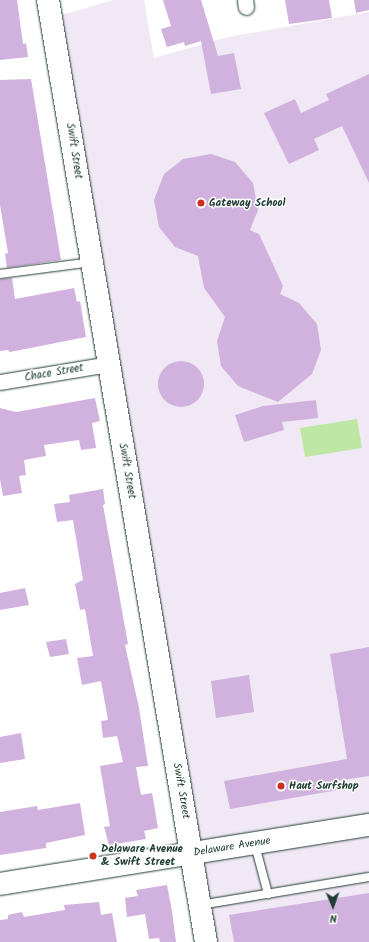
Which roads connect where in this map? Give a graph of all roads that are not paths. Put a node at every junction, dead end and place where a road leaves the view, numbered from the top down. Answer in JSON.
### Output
{"nodes":[{"id":1,"x":48,"y":0,"type":"edge"},
{"id":2,"x":93,"y":262,"type":"junction"},
{"id":3,"x":0,"y":274,"type":"edge"},
{"id":4,"x":109,"y":364,"type":"junction"},
{"id":5,"x":0,"y":382,"type":"edge"},
{"id":6,"x":369,"y":825,"type":"edge"},
{"id":7,"x":255,"y":844,"type":"junction"},
{"id":8,"x":192,"y":853,"type":"junction"},
{"id":9,"x":369,"y":878,"type":"edge"},
{"id":10,"x":0,"y":884,"type":"edge"},
{"id":11,"x":268,"y":894,"type":"junction"},
{"id":12,"x":200,"y":905,"type":"junction"},
{"id":13,"x":206,"y":942,"type":"edge"}],
"edges":[{"from":1,"to":2,"type":"street","name":"Swift Street"},
{"from":2,"to":3,"type":"lane"},
{"from":2,"to":4,"type":"street","name":"Swift Street"},
{"from":4,"to":5,"type":"street","name":"Chace Street"},
{"from":4,"to":8,"type":"street","name":"Swift Street"},
{"from":6,"to":7,"type":"street","name":"Delaware Avenue"},
{"from":7,"to":8,"type":"street","name":"Delaware Avenue"},
{"from":7,"to":11,"type":"lane"},
{"from":8,"to":10,"type":"street","name":"Delaware Avenue"},
{"from":8,"to":12,"type":"street","name":"Swift Street"},
{"from":9,"to":11,"type":"lane"},
{"from":11,"to":12,"type":"lane"},
{"from":12,"to":13,"type":"street","name":"Swift Street"}]}
